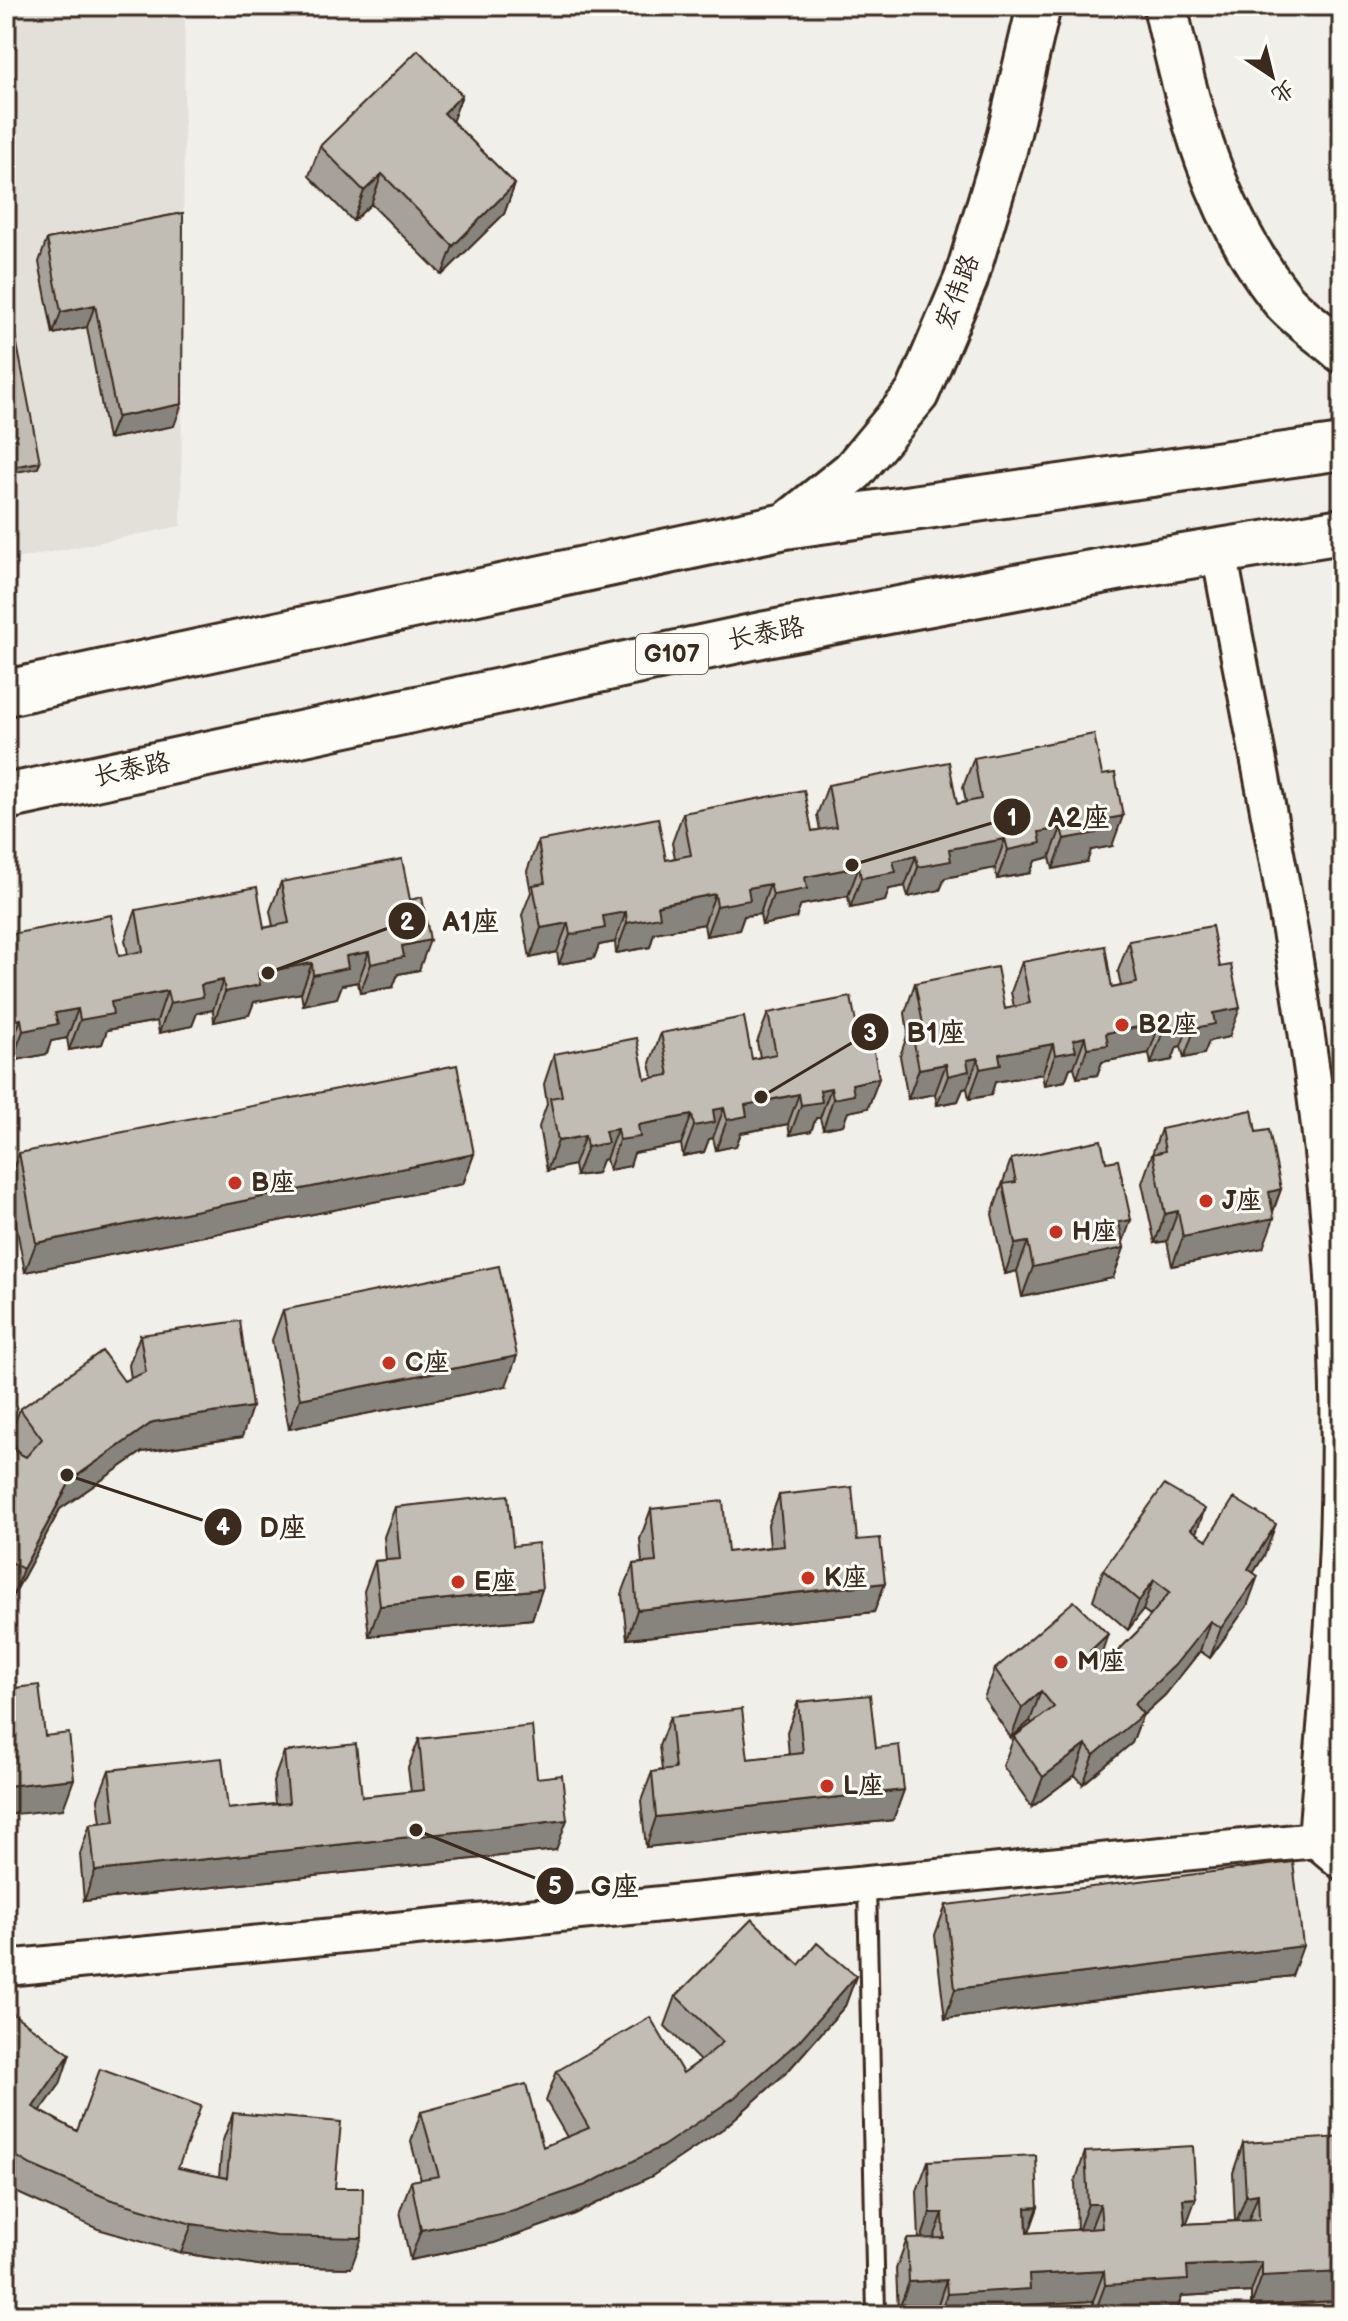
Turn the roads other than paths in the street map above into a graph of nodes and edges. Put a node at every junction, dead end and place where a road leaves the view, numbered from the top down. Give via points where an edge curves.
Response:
1 (1039, 6) edge
2 (1165, 6) edge
3 (1342, 351) edge
4 (1342, 447) edge
5 (785, 526) junction
6 (1342, 531) edge
7 (1219, 551) junction
8 (6, 693) edge
9 (6, 797) edge
10 (1335, 1201) edge
11 (1316, 1840) junction
12 (1342, 1862) edge
13 (867, 1884) junction
14 (6, 1968) edge
15 (876, 2315) edge

1 - 5 street, 宏伟路 via 1005,150 966,279 917,394 853,471
2 - 3 street via 1196,134 1236,231 1284,301
4 - 5 highway
5 - 8 highway
6 - 7 highway, 长泰路 / G107
7 - 9 highway, 长泰路 / G107 via 766,634
7 - 10 street
10 - 11 street via 1335,1586
11 - 12 street
11 - 13 street
13 - 14 street
13 - 15 lane

